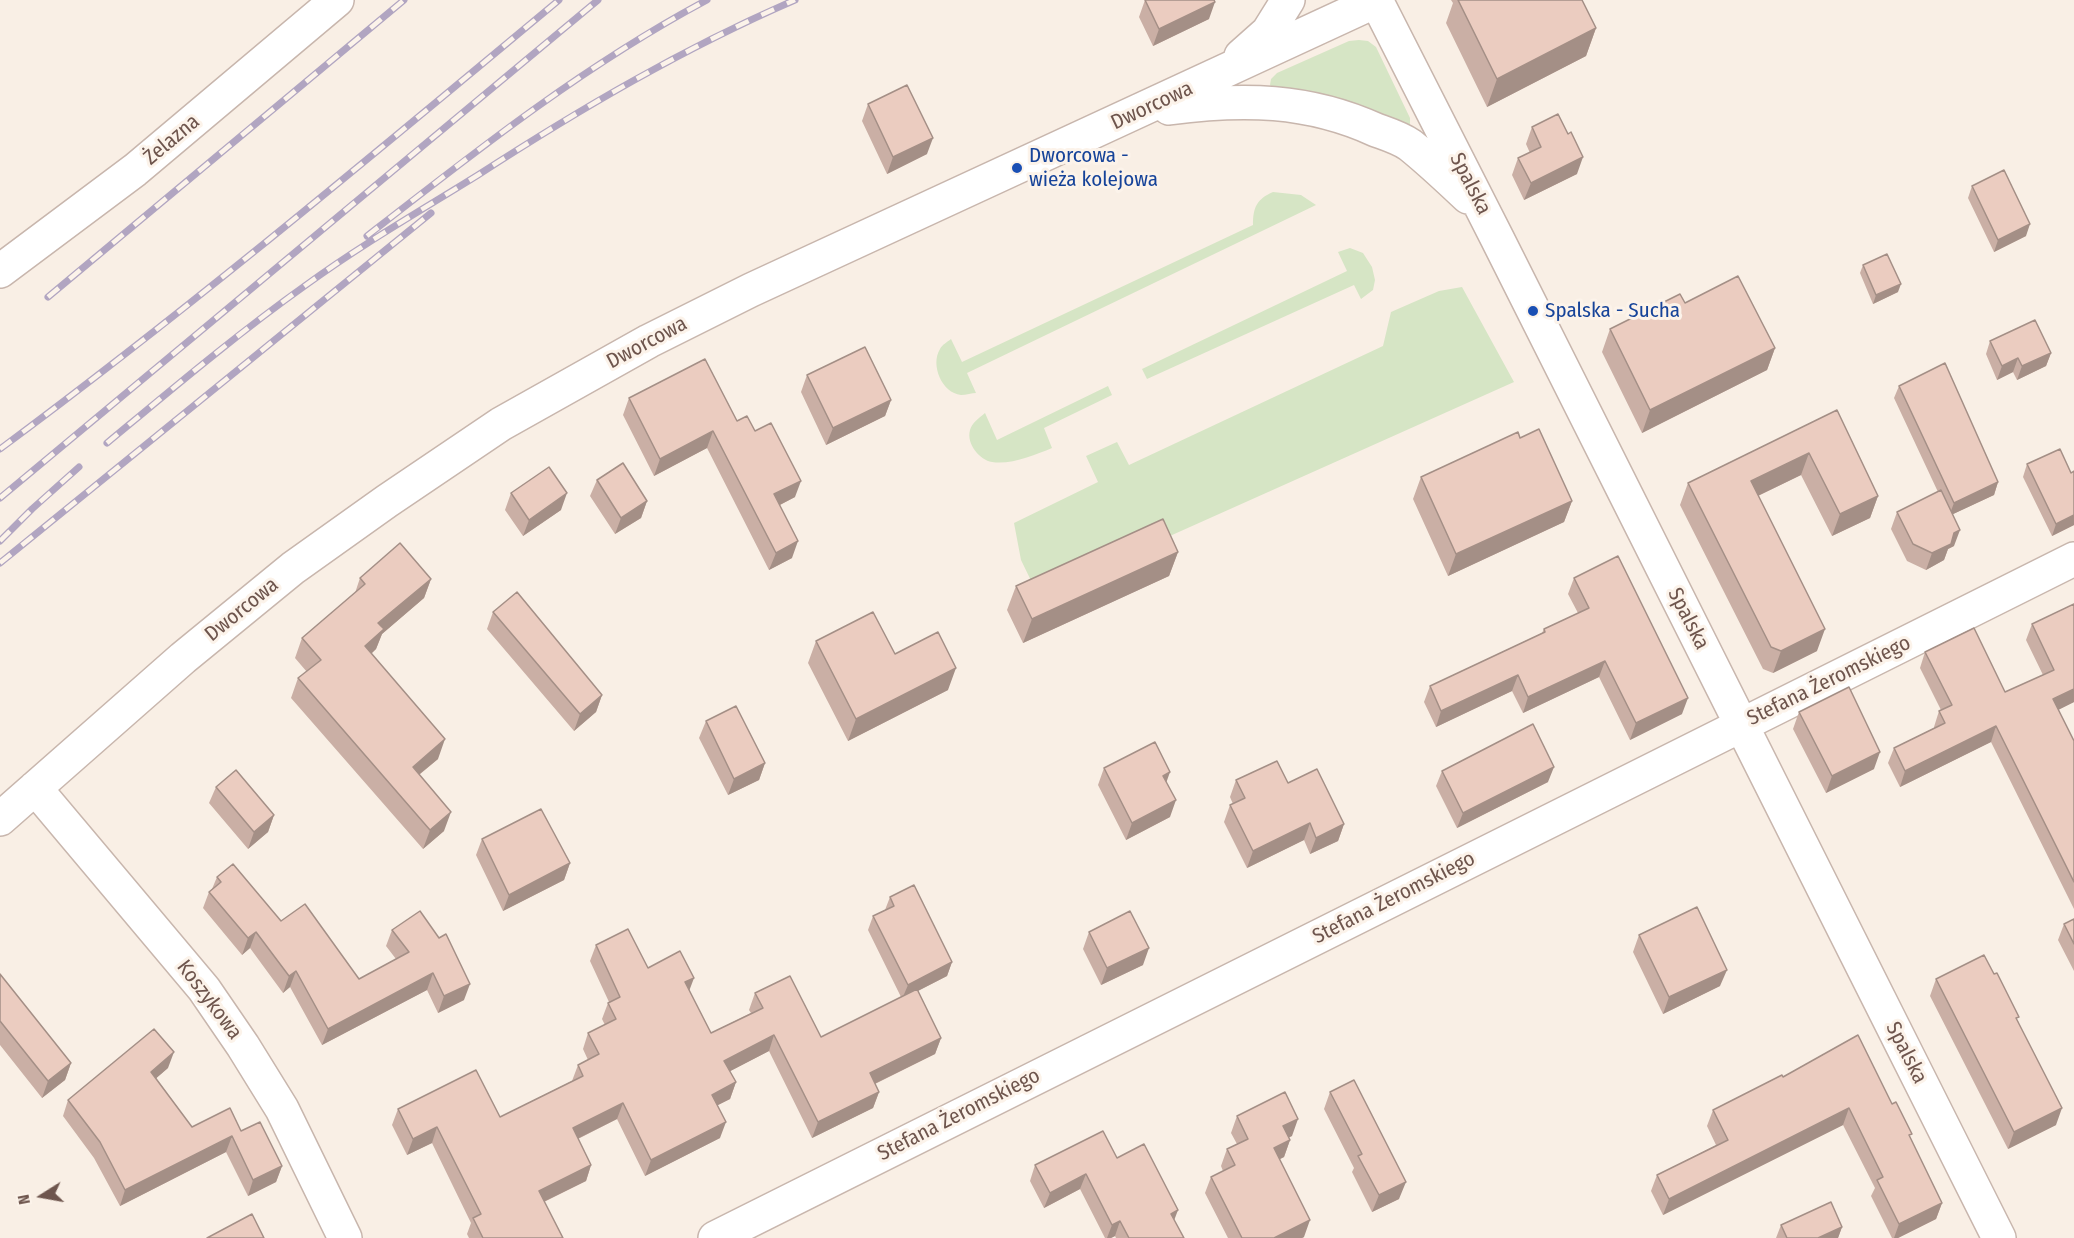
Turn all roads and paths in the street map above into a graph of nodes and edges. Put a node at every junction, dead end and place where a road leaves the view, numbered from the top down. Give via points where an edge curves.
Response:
1 (338, 0) edge
2 (1288, 0) edge
3 (1376, 1) edge
4 (1221, 74) junction
5 (1135, 112) junction
6 (1484, 212) junction
7 (0, 272) edge
8 (2074, 559) edge
9 (1741, 725) junction
10 (35, 788) junction
11 (0, 819) edge
12 (345, 1238) edge
13 (715, 1238) edge
14 (1999, 1238) edge

1 - 7 street, Żelazna via 135,171
2 - 4 street via 1268,32
3 - 4 street, Dworcowa
3 - 6 street, Spalska
4 - 5 street, Dworcowa
5 - 6 street via 1252,101 1318,110 1408,144
5 - 10 street, Dworcowa via 751,290 649,341 501,424 293,568
6 - 9 street, Spalska
8 - 9 street, Stefana Żeromskiego
9 - 13 street, Stefana Żeromskiego
9 - 14 street, Spalska
10 - 11 street, Dworcowa
10 - 12 street, Koszykowa via 204,989 282,1109

